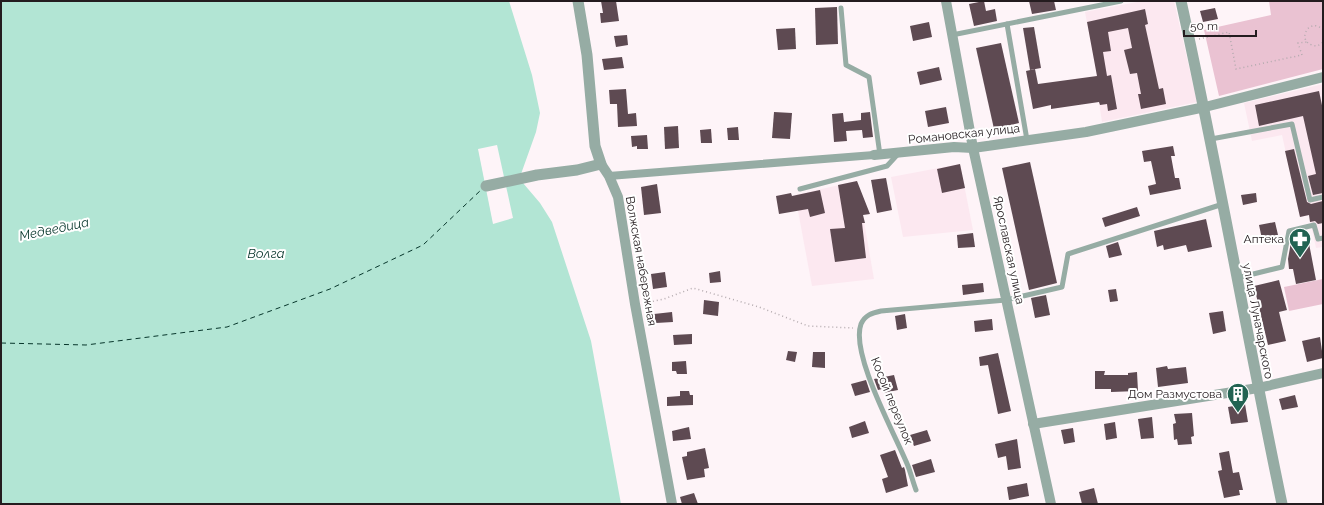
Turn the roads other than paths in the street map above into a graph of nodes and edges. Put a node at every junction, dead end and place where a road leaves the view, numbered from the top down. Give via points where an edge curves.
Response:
1 (578, 1) edge
2 (946, 1) edge
3 (1121, 1) edge
4 (1181, 1) edge
5 (841, 8) dead end
6 (1007, 24) junction
7 (952, 35) junction
8 (1323, 77) edge
9 (1204, 107) junction
10 (1211, 139) junction
11 (1027, 140) junction
12 (973, 148) junction
13 (899, 153) junction
14 (877, 155) junction
15 (601, 164) junction
16 (609, 176) junction
17 (486, 186) dead end
18 (800, 189) dead end
19 (1323, 197) edge
20 (1223, 204) junction
21 (1323, 238) edge
22 (1237, 278) junction
23 (1006, 300) junction
24 (1323, 373) edge
25 (1258, 388) junction
26 (1034, 424) junction
27 (916, 490) dead end
28 (672, 504) edge
29 (1051, 504) edge
30 (1282, 504) edge

1 - 15 street, Волжская набережная via 587,55 595,146
2 - 7 street, Ярославская улица
3 - 6 lane
4 - 9 street, улица Луначарского
5 - 14 lane via 846,65 869,77
6 - 7 lane
6 - 11 lane
7 - 12 street, Ярославская улица
8 - 9 street, Романовская улица
9 - 10 street, улица Луначарского
9 - 11 street, Романовская улица via 1086,132
10 - 19 lane via 1292,124 1310,200
10 - 20 street, улица Луначарского
11 - 12 street, Романовская улица
12 - 13 street, Романовская улица via 954,147
12 - 23 street, Ярославская улица
13 - 14 street, Романовская улица
13 - 18 lane via 887,166
14 - 16 street, Романовская улица
15 - 16 street, Волжская набережная
15 - 17 street
16 - 28 street, Волжская набережная via 618,197
20 - 22 street, улица Луначарского
20 - 23 lane via 1068,254 1062,286
21 - 22 lane via 1318,239 1314,225 1289,231 1282,267
22 - 25 street, улица Луначарского
23 - 26 street, Ярославская улица
23 - 27 lane, Косой переулок via 880,311 869,314 864,319 860,328 861,347 870,379
24 - 25 street
25 - 26 street
25 - 30 street, улица Луначарского
26 - 29 street, Ярославская улица

